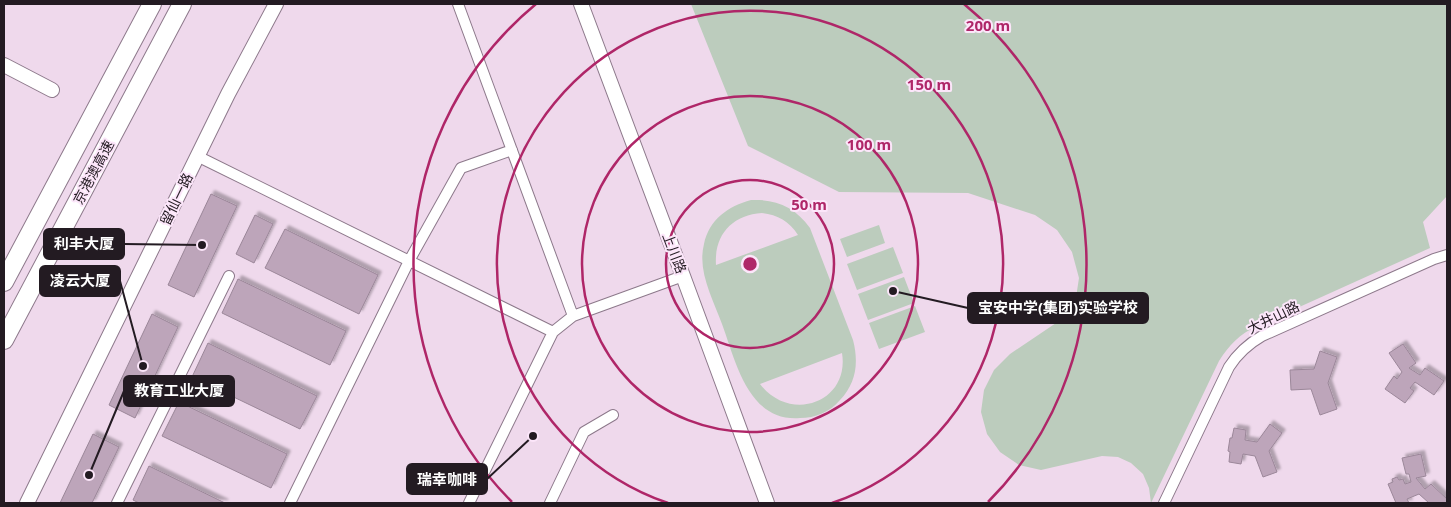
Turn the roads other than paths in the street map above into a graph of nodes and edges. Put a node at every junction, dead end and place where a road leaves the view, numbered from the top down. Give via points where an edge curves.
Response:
1 (152, 4) edge
2 (182, 4) edge
3 (276, 4) edge
4 (458, 4) edge
5 (581, 4) edge
6 (4, 65) edge
7 (52, 90) dead end
8 (512, 150) junction
9 (198, 156) junction
10 (1447, 255) edge
11 (409, 262) junction
12 (229, 276) dead end
13 (683, 276) junction
14 (4, 282) edge
15 (573, 316) junction
16 (553, 332) junction
17 (4, 340) edge
18 (613, 415) dead end
19 (27, 503) edge
20 (117, 503) edge
21 (290, 503) edge
22 (469, 503) edge
23 (550, 503) edge
24 (767, 503) edge
25 (1164, 503) edge

1 - 14 highway, 京港澳高速
2 - 17 highway, 京港澳高速
3 - 9 main road, 留仙一路
4 - 8 street
5 - 13 main road, 上川路
6 - 7 main road
8 - 11 street via 461,168
8 - 15 street
9 - 11 street
9 - 19 main road, 留仙一路
10 - 25 street, 大井山路 via 1262,336 1246,346 1229,367
11 - 16 street
11 - 21 street
12 - 20 street
13 - 15 street
13 - 24 main road, 上川路
15 - 16 street
16 - 22 street
18 - 23 street via 584,432

